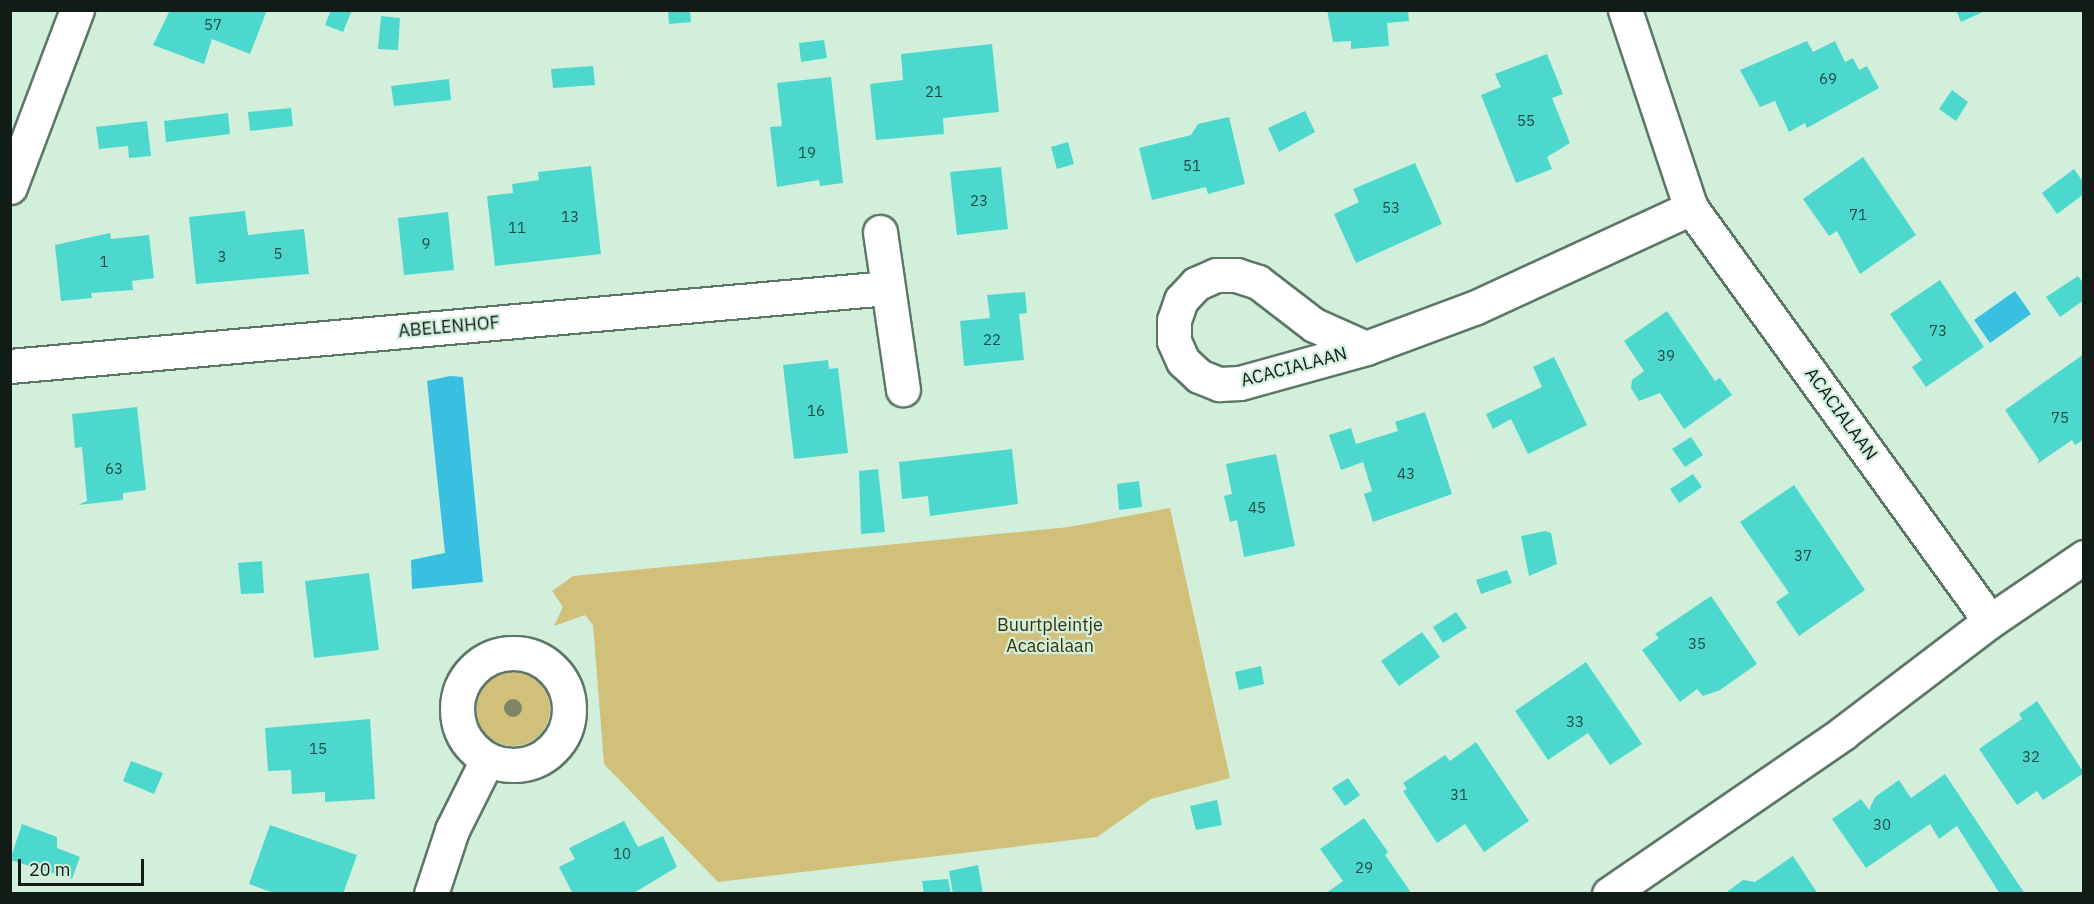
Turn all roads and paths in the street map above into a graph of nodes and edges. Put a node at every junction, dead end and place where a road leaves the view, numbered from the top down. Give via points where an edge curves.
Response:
1 (77, 10) edge
2 (1624, 10) edge
3 (10, 187) edge
4 (1691, 208) junction
5 (880, 232) dead end
6 (888, 288) junction
7 (1366, 348) junction
8 (10, 366) edge
9 (903, 389) dead end
10 (2084, 557) edge
11 (1990, 621) junction
12 (487, 760) dead end
13 (431, 894) edge
14 (1609, 894) edge

1 - 3 street
2 - 4 street, ACACIALAAN
4 - 7 street, ACACIALAAN via 1476,307
4 - 11 street, ACACIALAAN
5 - 6 street
6 - 8 street, ABELENHOF
6 - 9 street
7 - 7 street, ACACIALAAN via 1314,325 1257,282 1237,275 1216,275 1196,284 1181,300 1174,320 1174,341 1183,361 1199,376 1219,384 1240,383
10 - 11 street
11 - 14 street via 1843,732
12 - 13 street via 452,830

